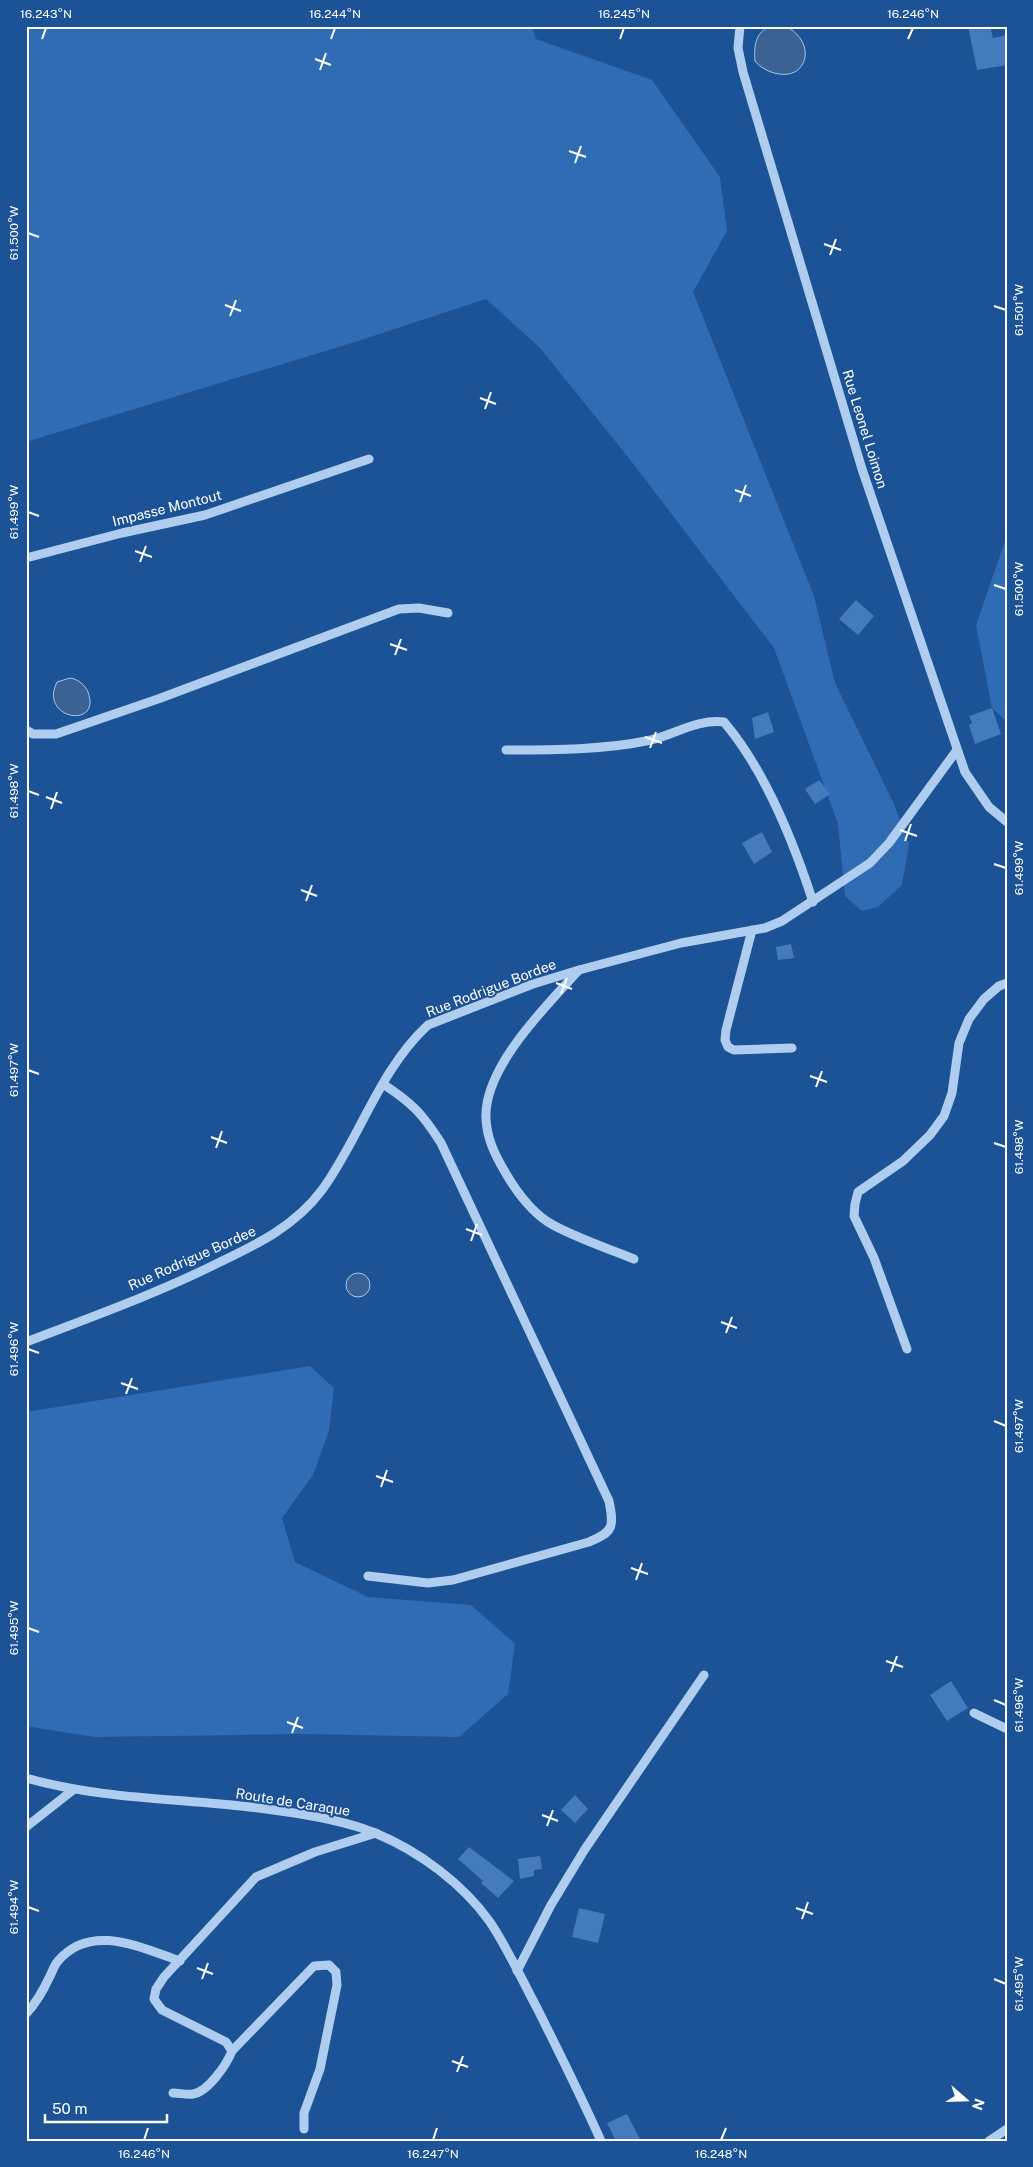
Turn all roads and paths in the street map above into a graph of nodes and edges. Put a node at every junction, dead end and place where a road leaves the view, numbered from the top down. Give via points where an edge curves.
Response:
1 (740, 26) edge
2 (369, 459) dead end
3 (26, 558) edge
4 (448, 613) dead end
5 (26, 730) edge
6 (506, 750) dead end
7 (957, 750) junction
8 (1007, 822) edge
9 (813, 902) junction
10 (752, 930) junction
11 (579, 970) junction
12 (1007, 982) edge
13 (792, 1048) dead end
14 (383, 1084) junction
15 (634, 1259) dead end
16 (26, 1342) edge
17 (907, 1349) dead end
18 (368, 1576) dead end
19 (704, 1675) dead end
20 (974, 1713) dead end
21 (1007, 1729) edge
22 (26, 1778) edge
23 (73, 1790) junction
24 (26, 1827) edge
25 (376, 1833) junction
26 (180, 1961) junction
27 (517, 1971) junction
28 (26, 2014) edge
29 (232, 2052) junction
30 (173, 2093) dead end
31 (304, 2129) dead end
32 (1007, 2129) edge
33 (601, 2141) edge
34 (989, 2141) edge

1 - 7 street, Rue Leonel Loimon via 738,48 743,72 862,469
2 - 3 street, Impasse Montout via 205,515
4 - 5 street via 419,608 399,609 56,734 33,734
6 - 9 street via 557,750 652,740 699,723 724,722 750,755 801,864
7 - 8 street, Rue Leonel Loimon via 965,772 984,800
7 - 9 street, Rue Rodrigue Bordee via 881,852
9 - 10 street, Rue Rodrigue Bordee via 782,921
10 - 11 street, Rue Rodrigue Bordee via 681,943
10 - 13 street via 725,1040 734,1050
11 - 14 street, Rue Rodrigue Bordee via 533,984 428,1026 415,1037
11 - 15 street via 530,1024 493,1083 486,1118 490,1143 512,1184 539,1214 552,1224
12 - 17 street via 984,999 969,1019 959,1043 952,1093 944,1116 930,1135 902,1161 858,1192 854,1216 874,1258
14 - 16 street, Rue Rodrigue Bordee via 335,1170 290,1224 268,1239 180,1282
14 - 18 street via 423,1115 441,1143 609,1501 613,1521 610,1529 589,1542 453,1580 428,1583
19 - 27 street via 585,1849
20 - 21 street
22 - 23 street, Route de Caraque
23 - 24 street
23 - 25 street, Route de Caraque via 273,1810 349,1824
25 - 26 street via 316,1852 256,1877
25 - 27 street, Route de Caraque via 443,1872 490,1922
26 - 28 street via 122,1941 81,1943 57,1962 38,1999
26 - 29 street via 156,1989 154,1999 162,2010 226,2042
27 - 33 street, Route de Caraque
29 - 30 street via 226,2065 201,2091
29 - 31 street via 314,1966 329,1966 336,1972 338,1984 320,2069 304,2113
32 - 34 street

